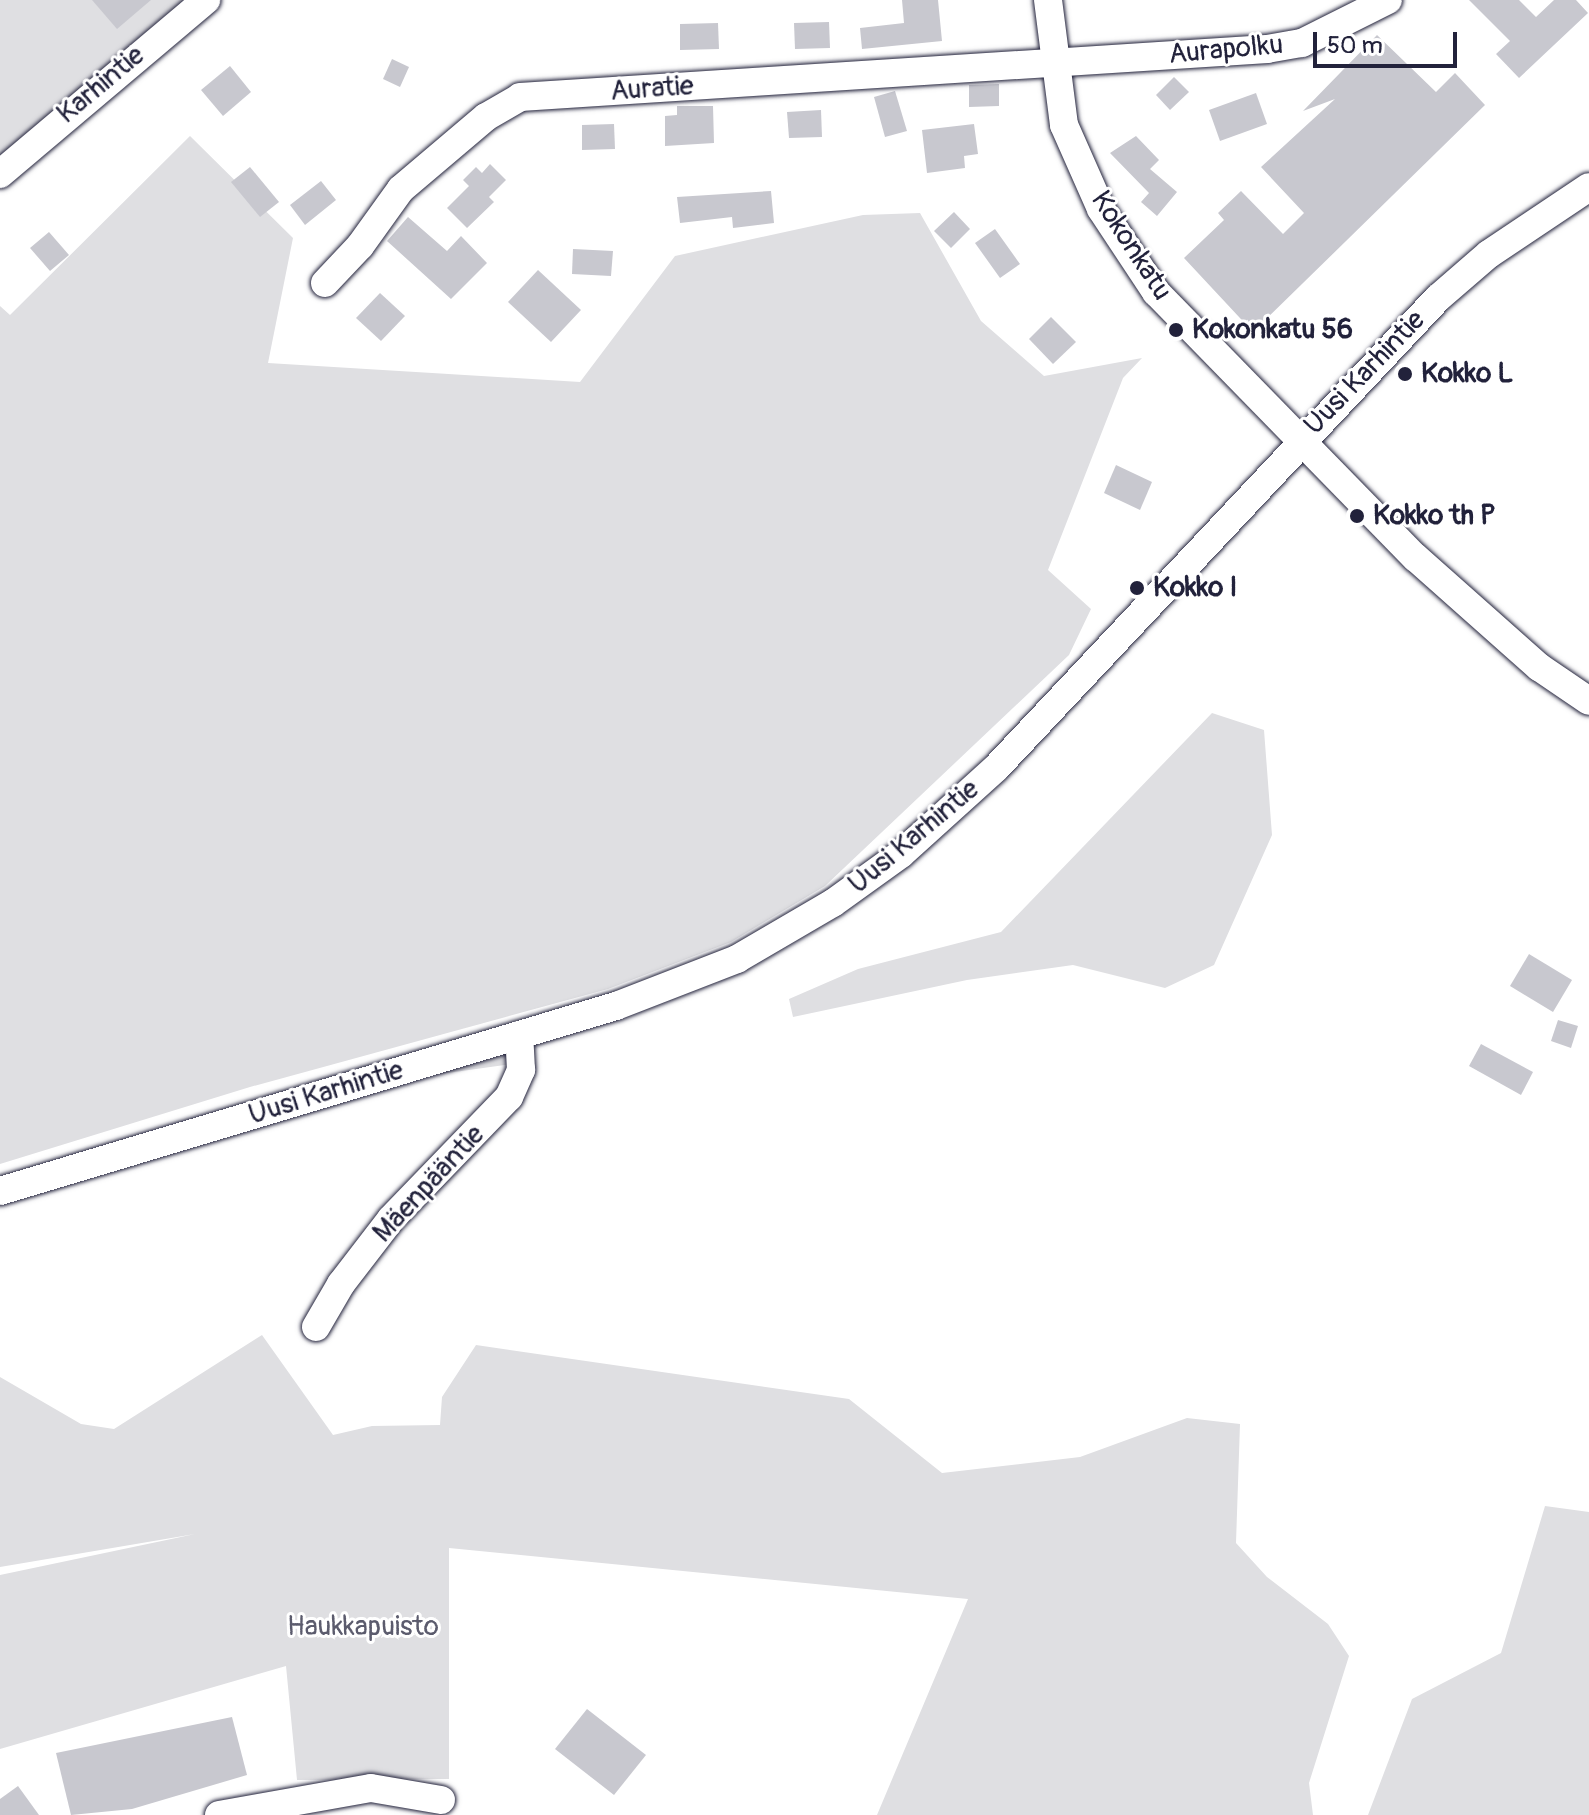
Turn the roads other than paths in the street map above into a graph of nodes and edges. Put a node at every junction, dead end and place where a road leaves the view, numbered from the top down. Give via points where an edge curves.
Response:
1 (206, 0) edge
2 (1048, 0) edge
3 (1388, 0) edge
4 (1055, 63) junction
5 (0, 174) edge
6 (1589, 187) edge
7 (325, 283) dead end
8 (1300, 440) junction
9 (1589, 701) edge
10 (519, 1035) junction
11 (0, 1191) edge
12 (316, 1327) dead end
13 (441, 1800) dead end
14 (219, 1815) edge

1 - 5 street, Karhintie via 68,111
2 - 4 street, Kokonkatu
3 - 4 street, Aurapolku via 1361,17 1290,45
4 - 7 street, Auratie via 520,97 486,117 401,189
4 - 8 street, Kokonkatu via 1064,125 1101,209 1156,292
6 - 8 street, Uusi Karhintie via 1478,263
8 - 9 street, Kokonkatu via 1322,456 1415,557 1539,667
8 - 10 street, Uusi Karhintie via 996,768 901,854 737,959 616,1006
10 - 11 street, Uusi Karhintie
10 - 12 street, Mäenpääntie via 521,1070 509,1097 391,1219
13 - 14 street via 371,1788

